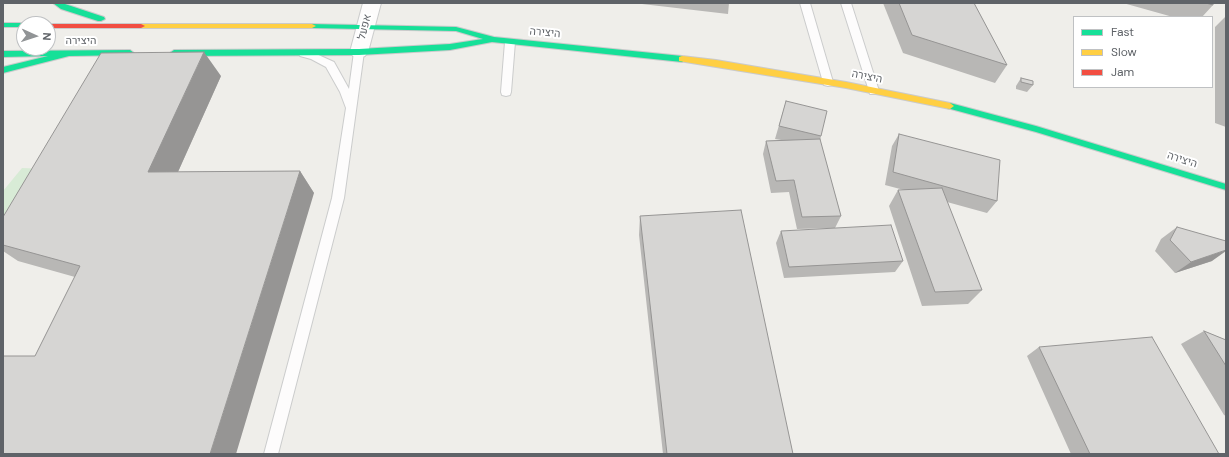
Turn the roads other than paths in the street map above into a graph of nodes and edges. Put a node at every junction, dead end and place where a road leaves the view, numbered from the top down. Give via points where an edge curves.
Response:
1 (57, 3) edge
2 (372, 3) edge
3 (805, 3) edge
4 (846, 3) edge
5 (3, 25) edge
6 (16, 25) edge
7 (56, 26) edge
8 (126, 26) junction
9 (366, 26) junction
10 (494, 40) junction
11 (510, 42) junction
12 (359, 52) junction
13 (71, 53) junction
14 (143, 53) edge
15 (167, 53) edge
16 (295, 53) junction
17 (3, 54) edge
18 (3, 70) edge
19 (828, 82) junction
20 (874, 91) junction
21 (506, 92) dead end
22 (350, 108) junction
23 (1226, 187) edge
24 (271, 454) edge

1 - 8 street via 86,15
2 - 9 street, אפעל
3 - 19 lane
4 - 20 lane
5 - 6 street
7 - 8 street, היצירה
8 - 9 street, היצירה
9 - 10 street, היצירה via 456,29
9 - 12 street, אפעל
10 - 11 street, היצירה
10 - 12 street, היצירה via 450,47
11 - 19 street, היצירה via 716,63
11 - 21 lane
12 - 16 street, היצירה
12 - 22 lane
13 - 14 street, היצירה
13 - 17 street, היצירה
13 - 18 street
15 - 16 street, היצירה
16 - 22 lane via 314,56 330,65 345,92
19 - 20 street, היצירה
20 - 23 street, היצירה via 947,105 1036,128
22 - 24 lane via 338,198

